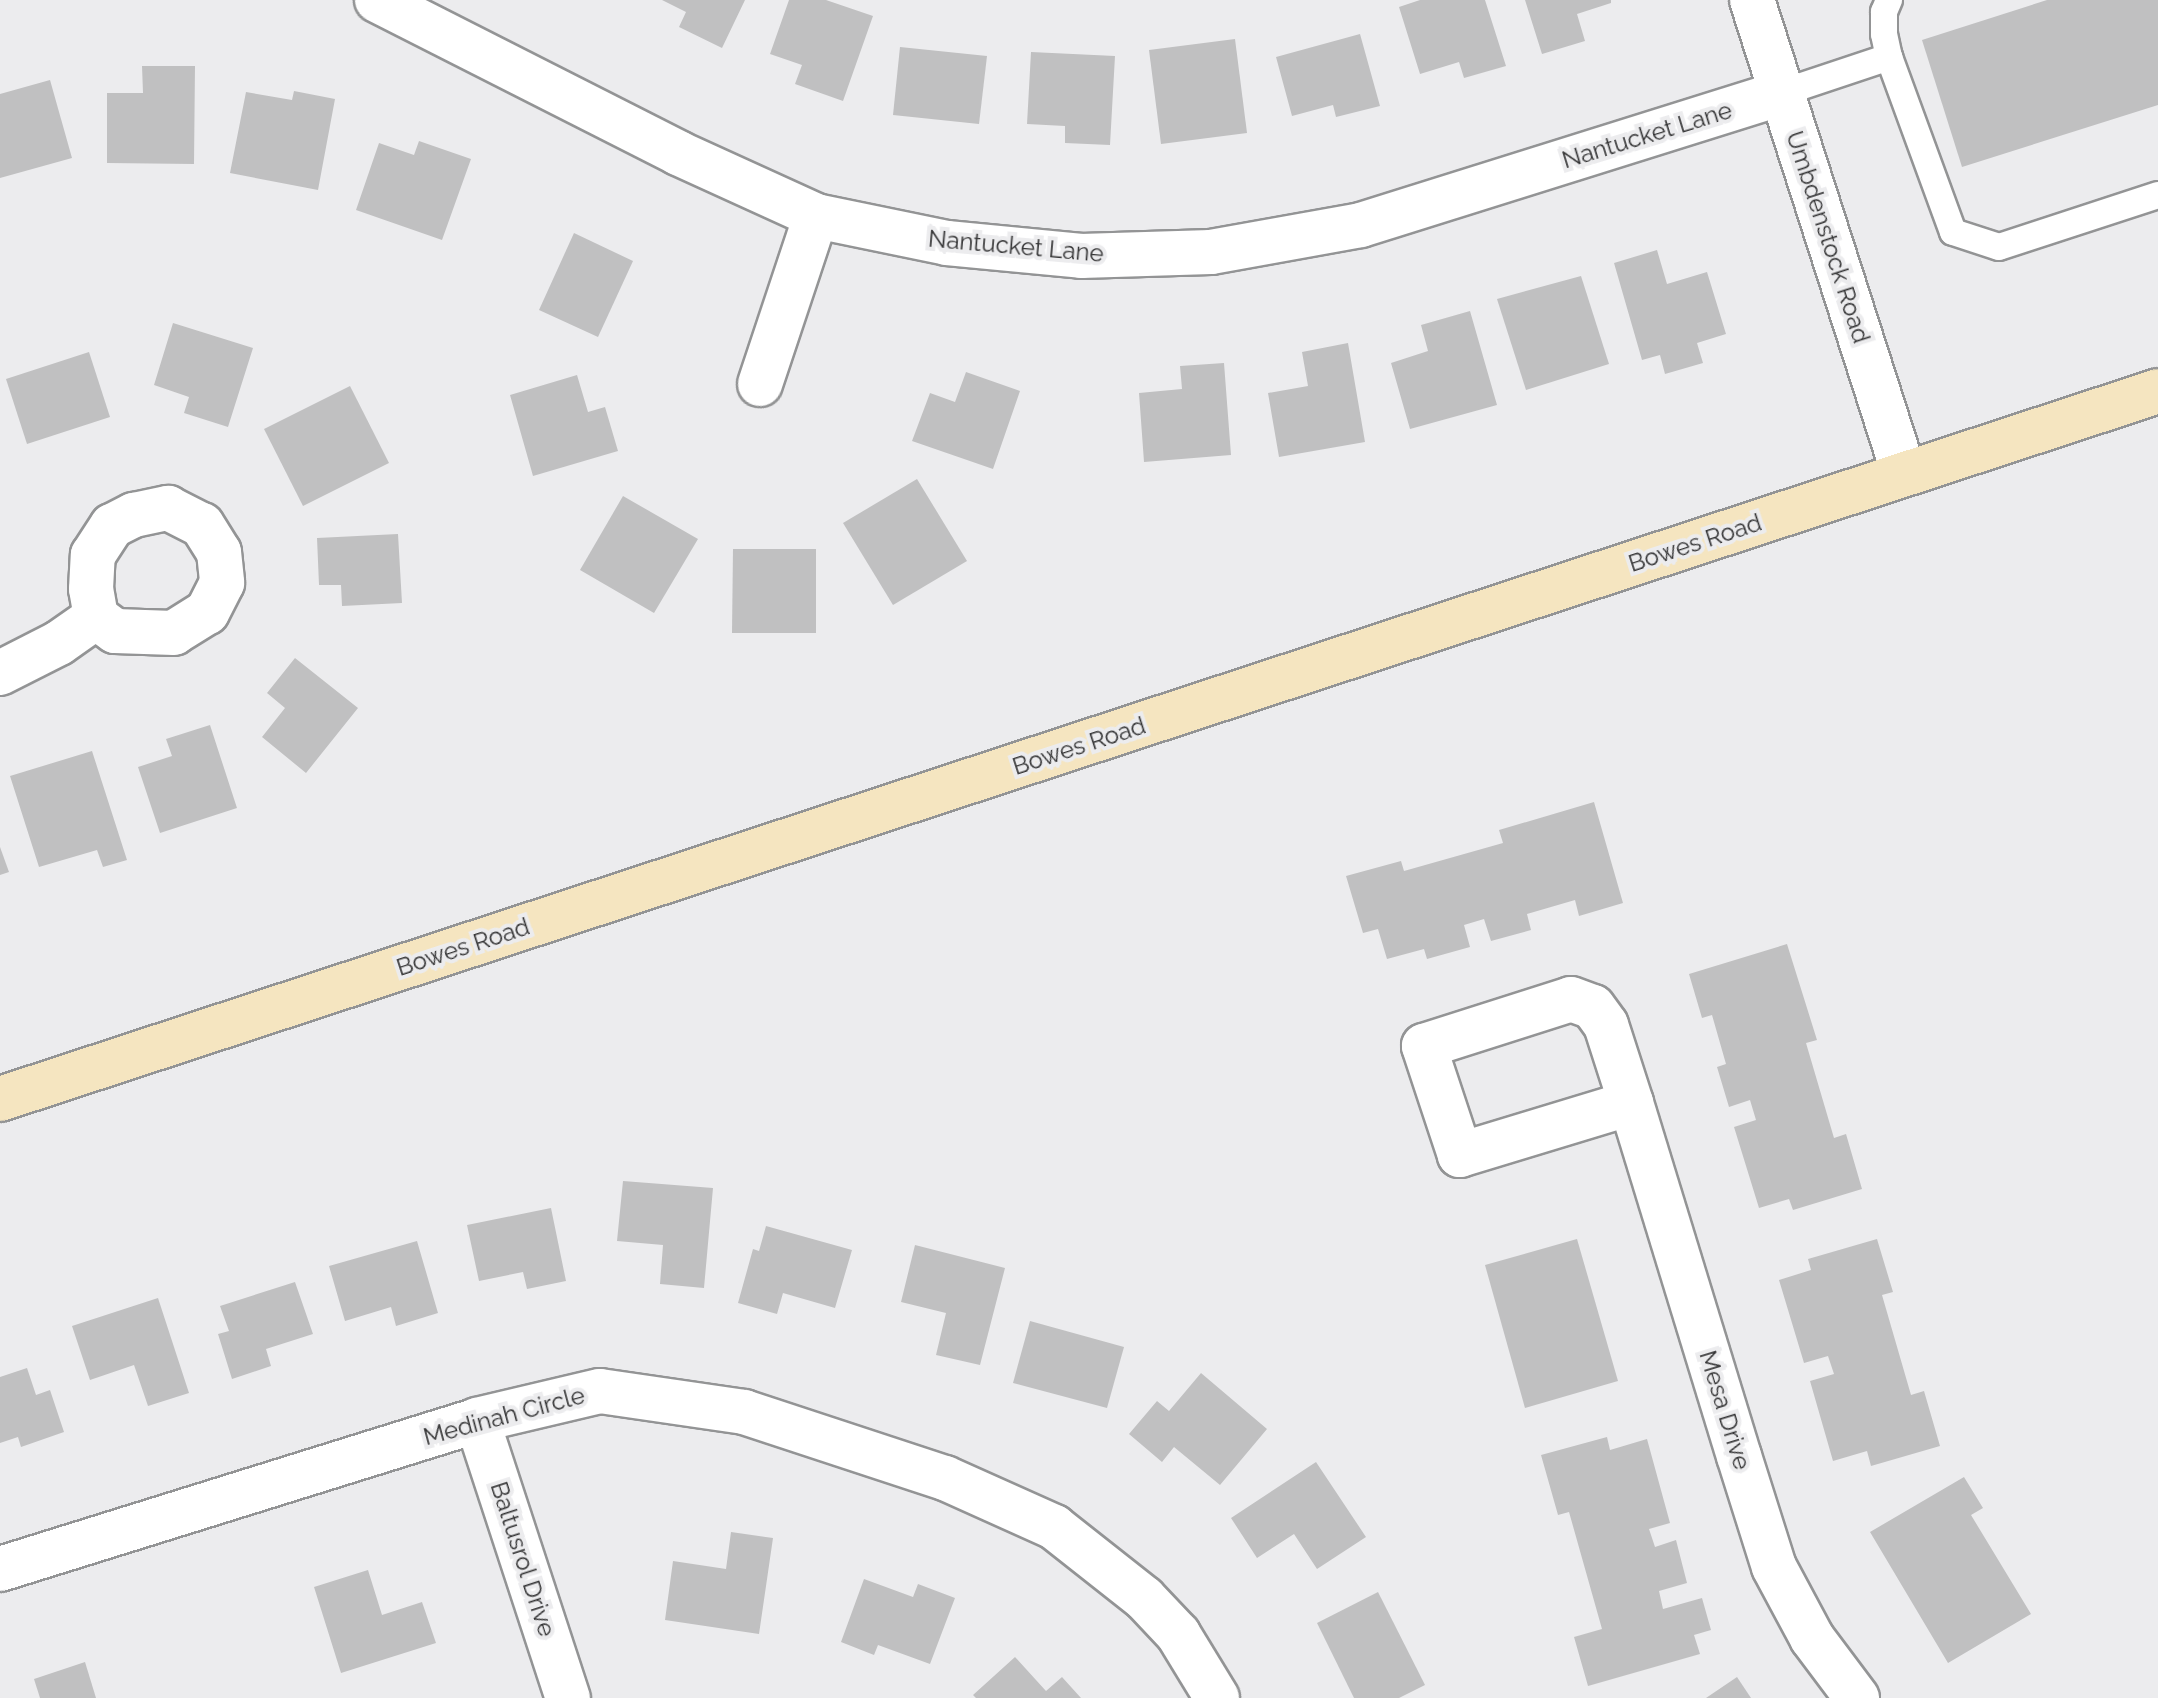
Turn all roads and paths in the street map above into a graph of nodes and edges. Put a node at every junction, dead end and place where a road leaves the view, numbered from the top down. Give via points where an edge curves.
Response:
1 (377, 0) edge
2 (1752, 0) edge
3 (1889, 0) edge
4 (1889, 57) junction
5 (1781, 93) junction
6 (2158, 195) edge
7 (816, 216) junction
8 (760, 384) dead end
9 (2158, 391) edge
10 (1904, 474) junction
11 (96, 617) dead end
12 (0, 673) edge
13 (0, 1099) edge
14 (1631, 1103) junction
15 (477, 1420) junction
16 (0, 1569) edge
17 (568, 1698) edge
18 (1217, 1698) edge
19 (1857, 1698) edge

1 - 7 street, Nantucket Lane via 678,153
2 - 5 street, Umbdenstock Road
3 - 4 lane via 1884,12
4 - 5 lane
4 - 6 lane via 1953,232 1999,247
5 - 7 street, Nantucket Lane via 1361,225 1211,252 1081,256 947,243
5 - 10 street, Umbdenstock Road
7 - 8 street
9 - 10 main road, Bowes Road
10 - 13 main road, Bowes Road
11 - 12 street
14 - 14 street, Mesa Drive via 1606,1025 1593,1007 1571,999 1424,1046 1460,1155
14 - 19 street, Mesa Drive via 1774,1567 1812,1638
15 - 16 street, Medinah Circle
15 - 17 street, Baltusrol Drive
15 - 18 street, Medinah Circle via 600,1391 744,1412 945,1478 1054,1527 1144,1598 1178,1634

